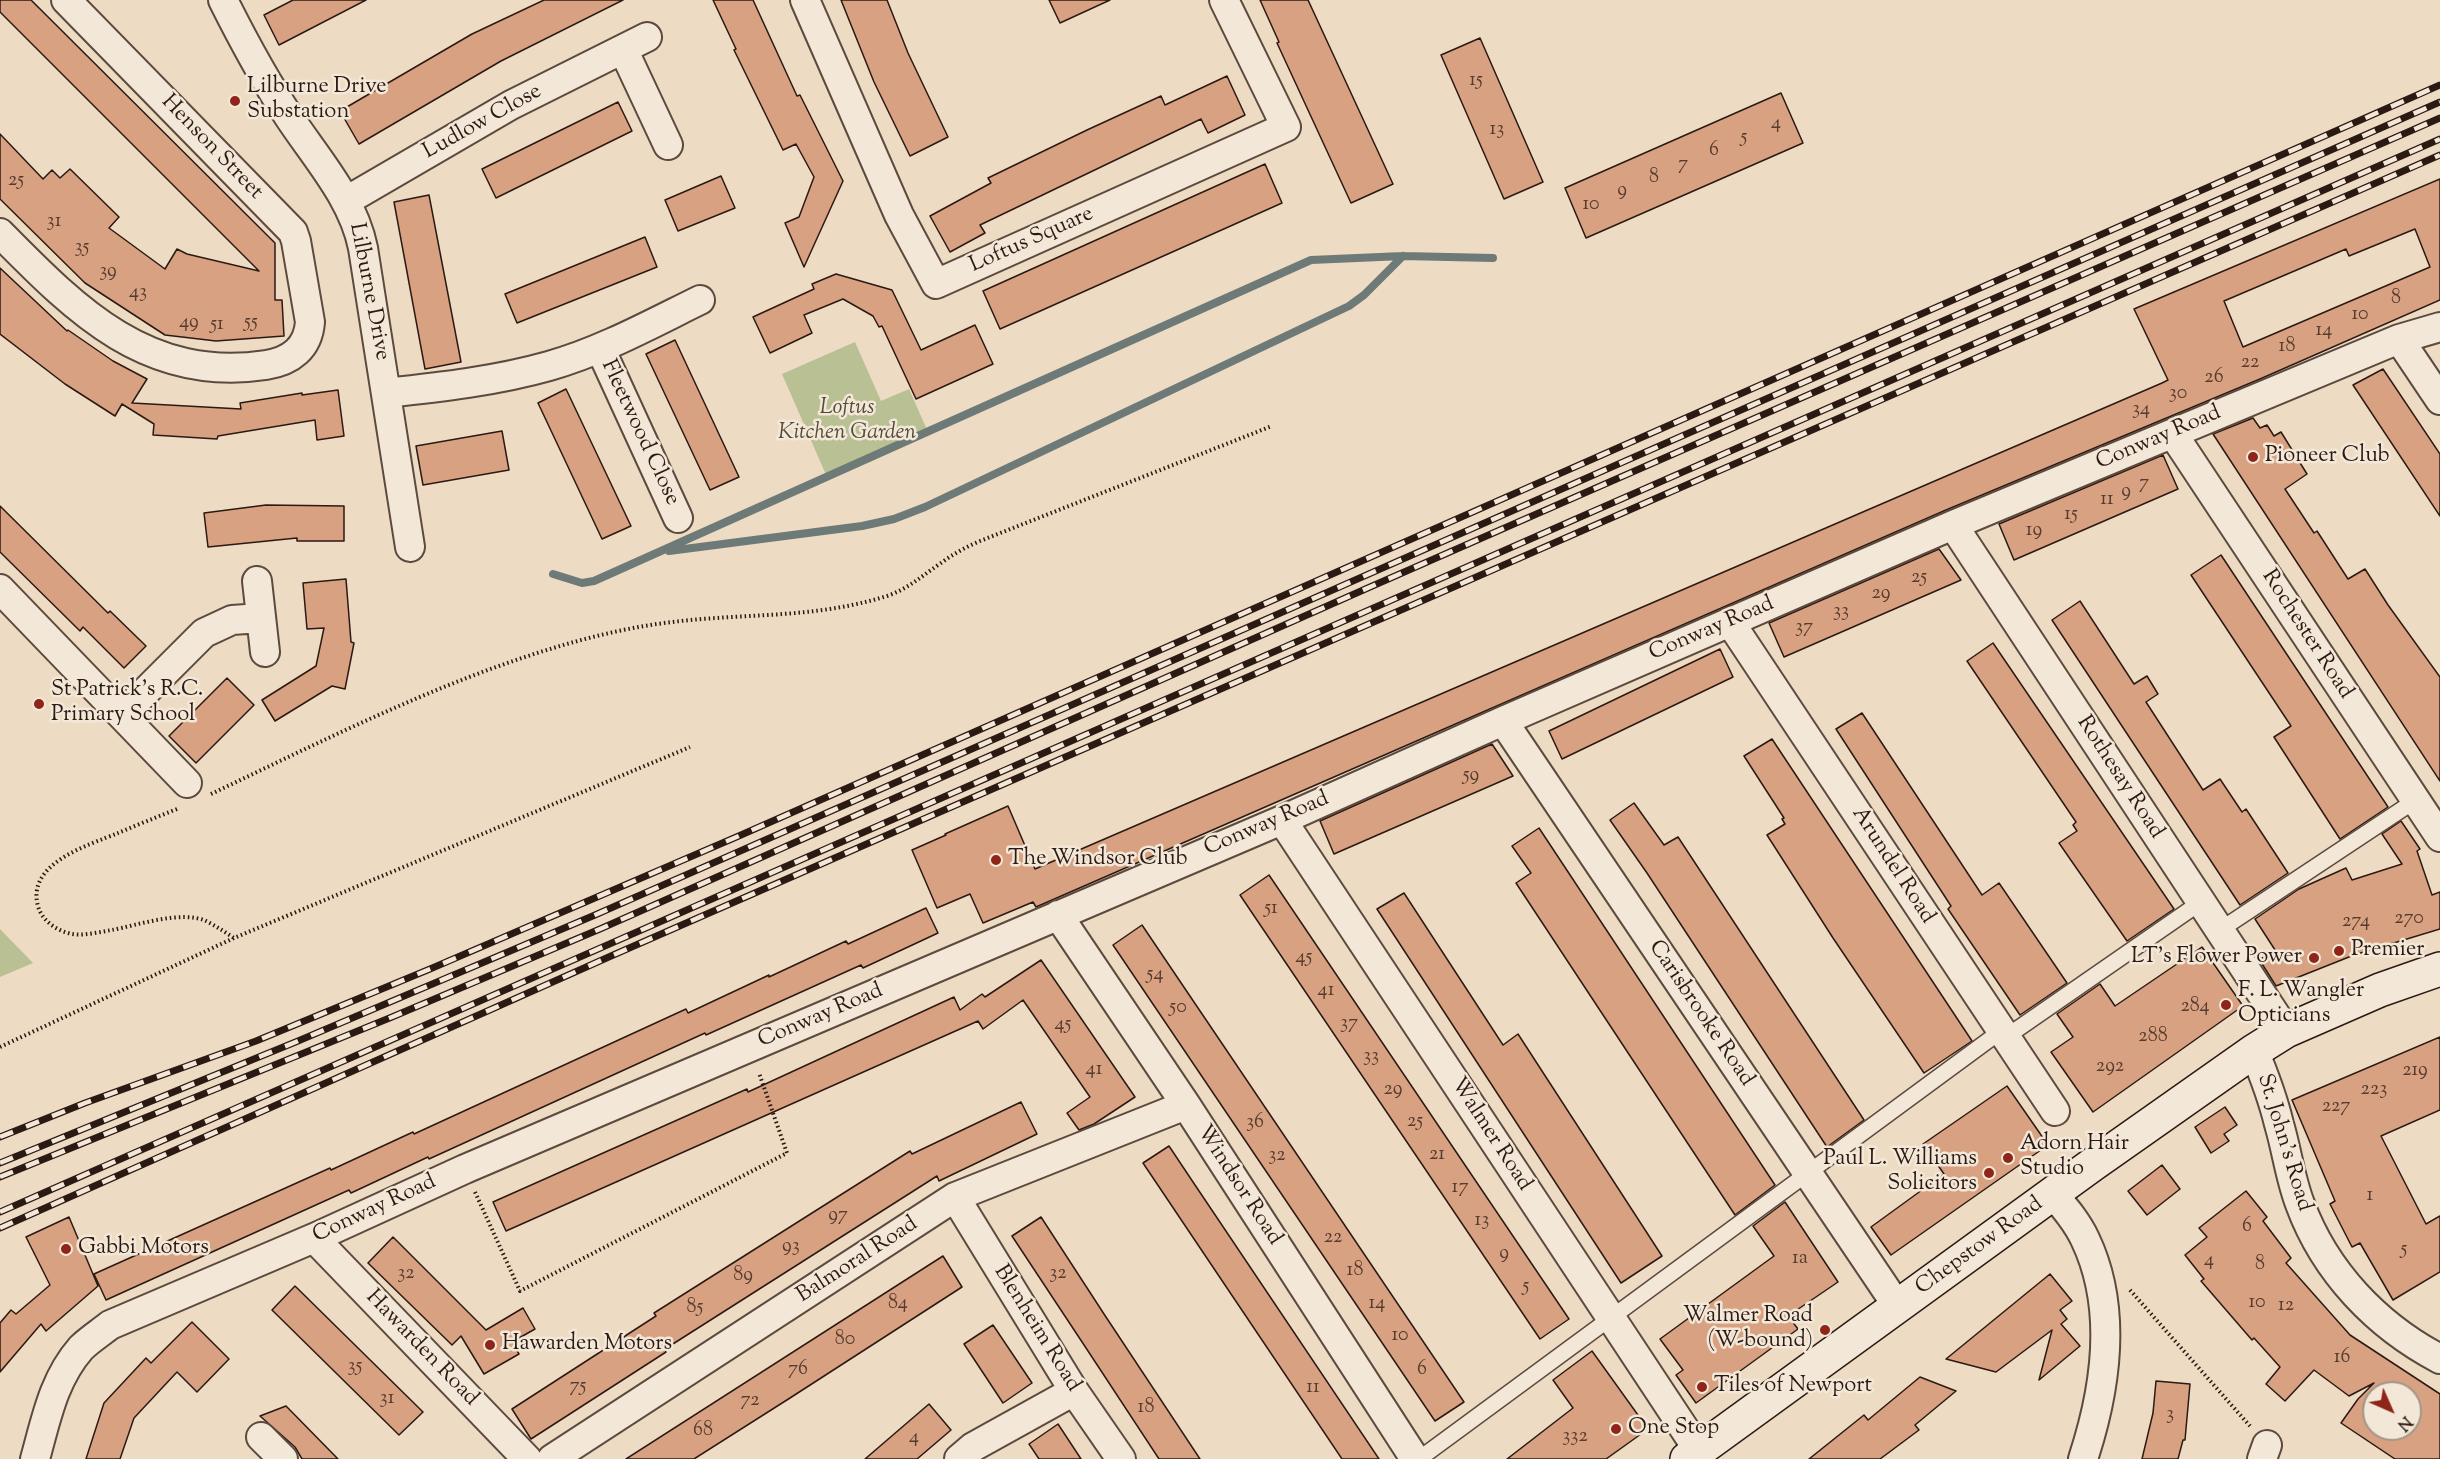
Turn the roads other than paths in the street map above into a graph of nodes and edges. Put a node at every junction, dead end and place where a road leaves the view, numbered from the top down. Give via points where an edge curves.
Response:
1 (66, 0) edge
2 (223, 0) edge
3 (805, 0) edge
4 (1224, 0) edge
5 (668, 146) dead end
6 (346, 201) junction
7 (0, 234) edge
8 (700, 300) dead end
9 (2440, 327) edge
10 (2399, 339) junction
11 (600, 348) junction
12 (386, 393) junction
13 (2440, 400) edge
14 (2173, 434) junction
15 (678, 518) dead end
16 (1953, 525) junction
17 (410, 547) dead end
18 (257, 581) dead end
19 (0, 589) edge
20 (261, 618) junction
21 (1730, 621) junction
22 (265, 652) dead end
23 (122, 715) junction
24 (1503, 721) junction
25 (191, 796) road end
26 (2416, 800) junction
27 (1282, 820) junction
28 (2440, 837) edge
29 (2201, 902) junction
30 (1058, 915) junction
31 (2220, 930) junction
32 (2440, 969) edge
33 (2286, 1031) junction
34 (2003, 1034) junction
35 (2254, 1051) junction
36 (1186, 1105) junction
37 (2055, 1111) dead end
38 (1808, 1174) junction
39 (2053, 1194) junction
40 (955, 1197) junction
41 (314, 1239) junction
42 (1898, 1307) junction
43 (1611, 1319) junction
44 (2440, 1359) edge
45 (1074, 1391) junction
46 (261, 1437) dead end
47 (1693, 1455) edge
48 (35, 1459) edge
49 (283, 1459) edge
50 (527, 1459) edge
51 (552, 1459) edge
52 (959, 1459) edge
53 (1121, 1459) edge
54 (1417, 1459) edge
55 (2084, 1459) edge

1 - 7 street, Henson Street via 293,232 309,335 300,350 272,364 210,366 161,356 93,321
2 - 6 street, Lilburne Drive via 288,115
3 - 4 street, Loftus Square via 899,216 936,284 1286,127
5 - 6 street, Ludlow Close via 635,43 511,105
6 - 12 street, Lilburne Drive via 360,235
8 - 11 street, Fleetwood Close
9 - 10 street, Conway Road
10 - 13 street
10 - 14 street, Conway Road
11 - 12 street, Fleetwood Close via 524,373
11 - 15 street, Fleetwood Close
12 - 17 street, Lilburne Drive
14 - 16 street, Conway Road
14 - 26 street, Rochester Road
16 - 21 street, Conway Road
16 - 29 street, Rothesay Road
18 - 20 street
19 - 23 street
20 - 22 street
20 - 23 street via 232,620 204,633
21 - 24 street, Conway Road
21 - 34 street, Arundel Road
23 - 25 street
24 - 27 street, Conway Road
24 - 38 street, Carisbrooke Road
26 - 28 street, Rochester Road
26 - 31 lane
27 - 30 street, Conway Road
27 - 43 street, Walmer Road
29 - 31 street, Rothesay Road
29 - 34 lane
30 - 36 street, Windsor Road
30 - 41 street, Conway Road via 465,1169
31 - 33 street, Rothesay Road
32 - 33 main road, Chepstow Road
33 - 35 main road, Chepstow Road
34 - 37 street, Arundel Road
34 - 38 lane
35 - 39 main road, Chepstow Road
35 - 44 street, St. John's Road via 2274,1107 2300,1205 2324,1252 2366,1308
36 - 40 street, Balmoral Road
36 - 54 street, Windsor Road
38 - 42 street, Carisbrooke Road
38 - 43 lane
39 - 42 main road, Chepstow Road
39 - 55 street via 2086,1240 2103,1307 2106,1334 2102,1383
40 - 45 street, Blenheim Road
40 - 51 street, Balmoral Road
41 - 48 street, Conway Road via 110,1325 82,1347 53,1395
41 - 50 street, Hawarden Road
42 - 47 main road, Chepstow Road
43 - 47 street, Walmer Road
43 - 54 lane
45 - 52 street via 973,1447
45 - 53 street, Blenheim Road
46 - 49 street

